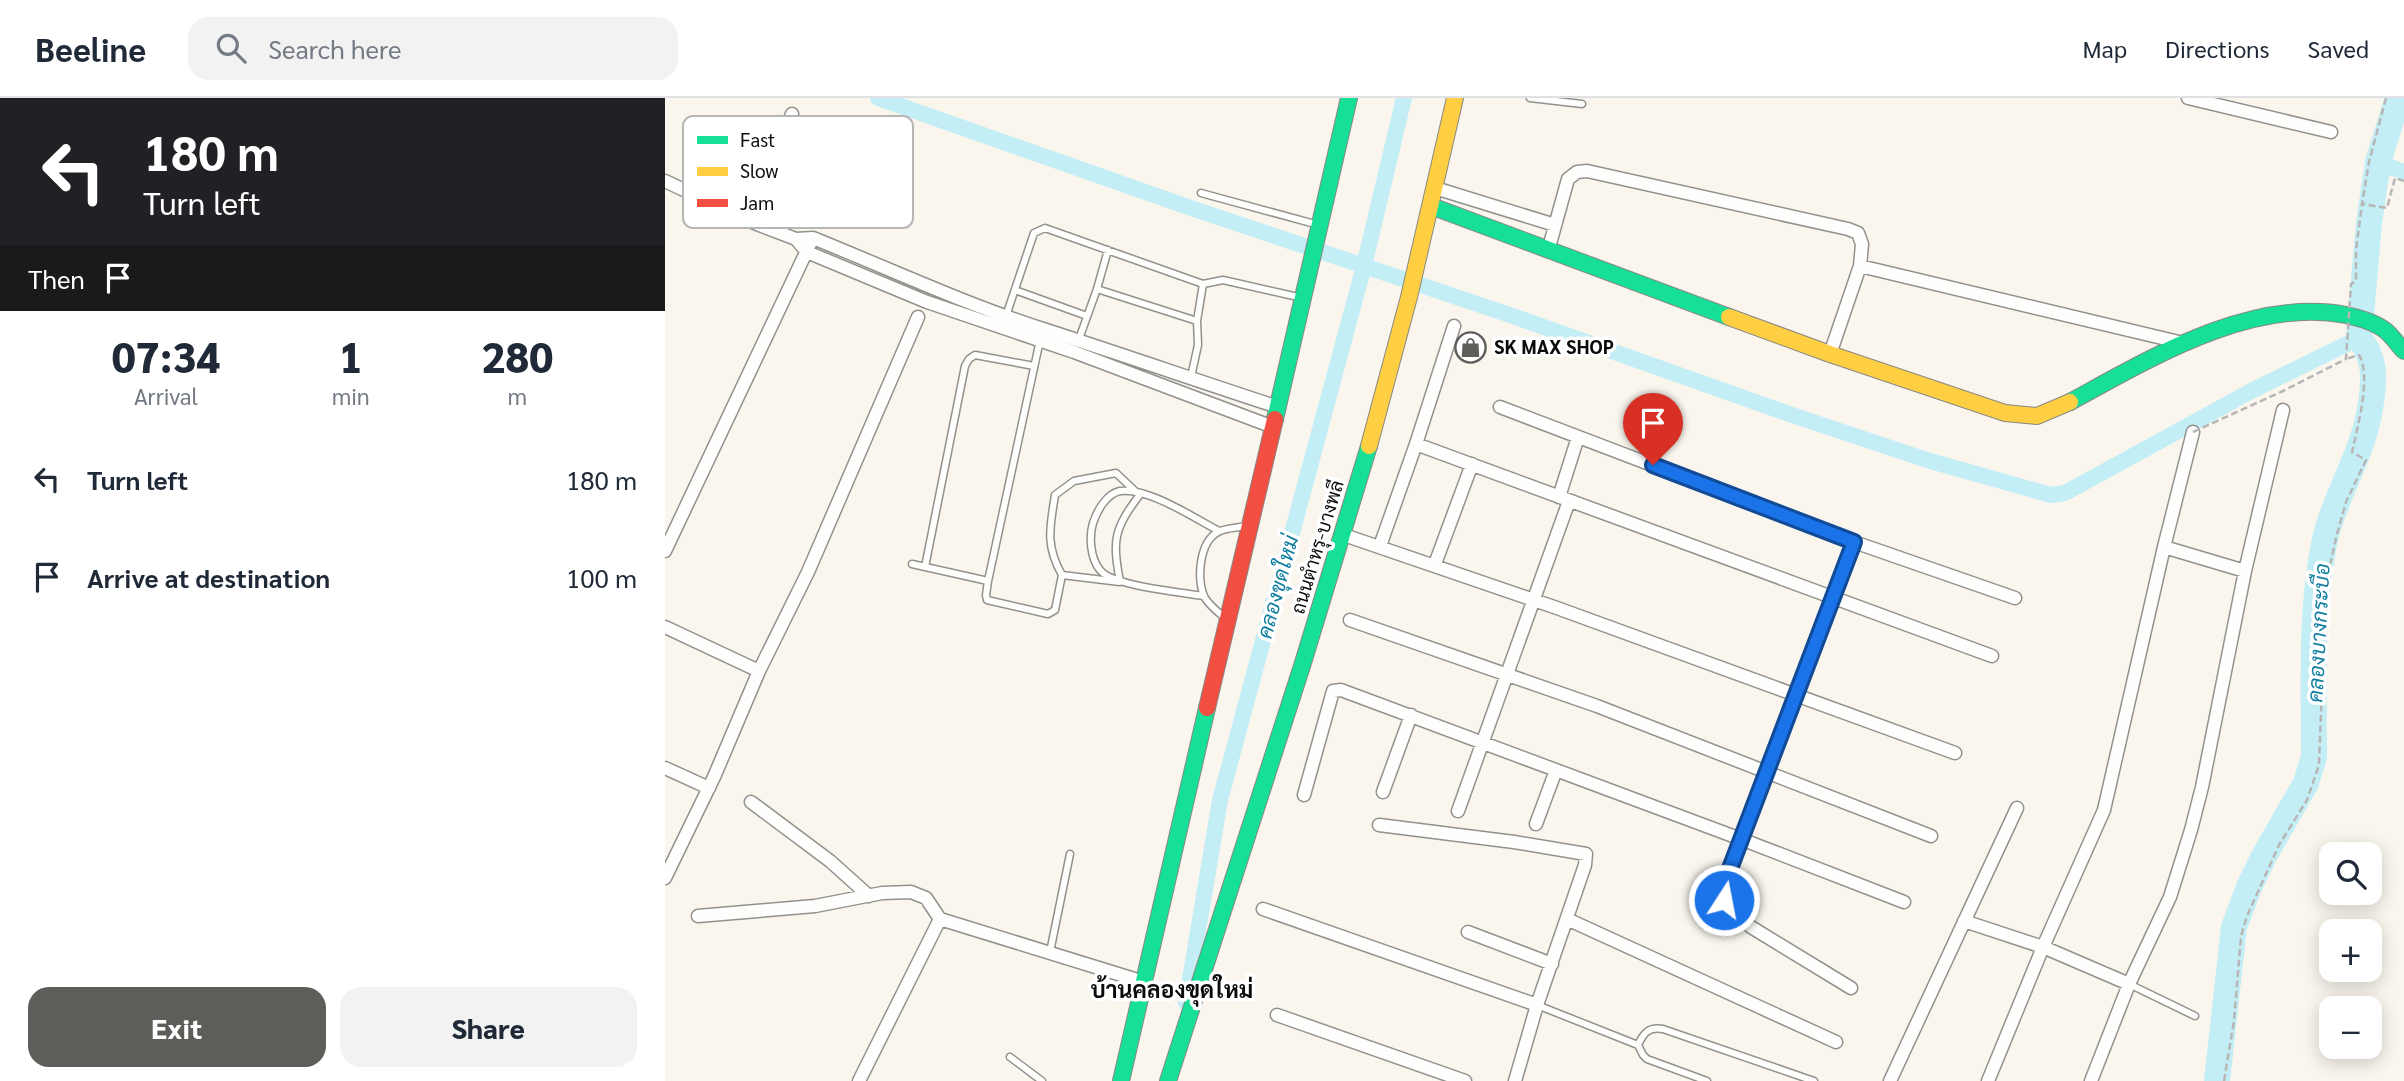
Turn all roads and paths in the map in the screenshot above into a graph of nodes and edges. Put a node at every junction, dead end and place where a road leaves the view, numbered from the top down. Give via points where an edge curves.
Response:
1 (1349, 98) edge
2 (1455, 98) edge
3 (1530, 98) edge
4 (2188, 98) edge
5 (2386, 98) edge
6 (1582, 104) dead end
7 (2331, 132) dead end
8 (665, 181) edge
9 (2404, 181) edge
10 (1435, 188) junction
11 (683, 190) edge
12 (1202, 193) dead end
13 (2362, 204) junction
14 (1431, 206) junction
15 (1555, 225) junction
16 (1320, 226) junction
17 (767, 228) edge
18 (813, 238) junction
19 (796, 239) junction
20 (1108, 250) junction
21 (1548, 251) junction
22 (807, 252) junction
23 (1860, 266) junction
24 (1203, 284) junction
25 (1097, 289) junction
26 (1015, 290) junction
27 (1304, 298) junction
28 (1087, 316) junction
29 (918, 317) dead end
30 (1004, 321) junction
31 (1197, 321) junction
32 (1454, 326) dead end
33 (1079, 339) junction
34 (1039, 341) junction
35 (2182, 343) junction
36 (2404, 351) edge
37 (1830, 354) junction
38 (2346, 359) junction
39 (1034, 366) junction
40 (1191, 377) junction
41 (1279, 407) junction
42 (1500, 407) dead end
43 (2283, 410) dead end
44 (1273, 427) junction
45 (2193, 432) joint
46 (1578, 437) junction
47 (1416, 444) junction
48 (1472, 464) junction
49 (1138, 492) junction
50 (1564, 499) junction
51 (1252, 526) junction
52 (1219, 531) junction
53 (1344, 535) junction
54 (1854, 542) junction
55 (1380, 546) junction
56 (2164, 547) junction
57 (665, 551) edge
58 (912, 564) dead end
59 (1435, 564) junction
60 (925, 567) junction
61 (2245, 571) junction
62 (1062, 575) junction
63 (988, 581) junction
64 (1120, 582) junction
65 (1203, 596) junction
66 (1834, 598) junction
67 (2015, 598) dead end
68 (1533, 600) junction
69 (1350, 620) dead end
70 (1230, 621) junction
71 (665, 627) edge
72 (1992, 656) dead end
73 (759, 671) junction
74 (1507, 674) junction
75 (1795, 695) junction
76 (1411, 715) junction
77 (1483, 743) junction
78 (1955, 753) dead end
79 (665, 768) edge
80 (1556, 770) junction
81 (1766, 772) junction
82 (709, 788) junction
83 (1383, 792) dead end
84 (1304, 794) dead end
85 (751, 802) dead end
86 (2017, 808) dead end
87 (1458, 811) dead end
88 (1536, 824) dead end
89 (1379, 825) dead end
90 (1931, 836) dead end
91 (1741, 839) junction
92 (1070, 854) dead end
93 (667, 870) edge
94 (869, 896) junction
95 (1904, 902) dead end
96 (1263, 909) dead end
97 (698, 916) dead end
98 (940, 919) junction
99 (1567, 919) junction
100 (1964, 921) junction
101 (1468, 932) dead end
102 (2043, 947) junction
103 (1050, 954) junction
104 (1552, 964) junction
105 (1144, 982) junction
106 (2129, 984) junction
107 (1851, 988) dead end
108 (1537, 1005) junction
109 (1277, 1015) dead end
110 (2195, 1016) dead end
111 (1836, 1042) dead end
112 (1638, 1045) junction
113 (1010, 1057) dead end
114 (859, 1081) edge
115 (1042, 1081) edge
116 (1121, 1081) edge
117 (1168, 1081) edge
118 (1465, 1081) edge
119 (1515, 1081) edge
120 (1707, 1081) edge
121 (1814, 1081) edge
122 (1889, 1081) edge
123 (1988, 1081) edge
124 (2091, 1081) edge
125 (2224, 1081) edge

1 - 16 main road
2 - 10 main road, ถนนตำหรุ-บางพลี
3 - 6 lane
4 - 7 street
5 - 13 path
8 - 11 street
9 - 13 path via 2395,178 2387,208
10 - 14 main road, ถนนตำหรุ-บางพลี
10 - 15 street
12 - 16 lane
13 - 38 path, bridge
14 - 21 main road
14 - 53 main road, ถนนตำหรุ-บางพลี
15 - 21 street
15 - 23 street via 1568,179 1587,171 1848,229 1857,233 1862,244
16 - 27 main road
17 - 19 street
18 - 19 street
18 - 22 street
18 - 30 street
19 - 22 street
20 - 24 lane
20 - 25 lane
20 - 26 lane via 1039,229
21 - 37 main road
22 - 30 street via 927,302
22 - 57 street
23 - 35 street
23 - 37 street
24 - 27 lane via 1223,280
24 - 31 lane
25 - 28 lane
25 - 31 lane
26 - 28 lane
26 - 30 lane
27 - 41 main road
28 - 33 lane
29 - 73 street via 808,572
30 - 33 street
30 - 34 street
31 - 40 lane via 1198,345
32 - 47 street
33 - 40 street
34 - 39 lane
34 - 44 street
35 - 36 main road via 2257,320 2310,311 2350,313 2369,321 2388,332
35 - 37 main road via 2037,416 2005,413
38 - 45 path, bridge
38 - 125 path via 2359,355 2362,359 2361,413 2352,452 2366,460 2347,502 2326,583 2319,765 2307,800 2279,845 2246,916
39 - 60 lane via 975,355 965,366
39 - 63 lane
40 - 41 street
41 - 44 main road
42 - 46 street
43 - 61 street
44 - 51 main road
45 - 56 street
46 - 50 street
46 - 54 street
47 - 48 street
47 - 55 street
48 - 50 street
48 - 59 street
49 - 52 lane
49 - 62 lane via 1116,473 1074,481 1055,495 1049,531 1052,557
49 - 64 lane via 1121,519 1114,551
49 - 64 lane via 1117,491 1103,502 1093,524 1091,550 1100,571
50 - 66 street
50 - 68 street
51 - 52 lane
51 - 70 main road
52 - 65 lane via 1208,540 1201,564
53 - 55 street
53 - 117 main road, ถนนตำหรุ-บางพลี
54 - 66 street
54 - 67 street
55 - 59 street
56 - 61 street
56 - 102 street via 2104,810
58 - 60 lane
59 - 68 street
60 - 63 lane
61 - 106 street via 2191,831 2170,897
62 - 63 lane via 1055,610 1048,614 990,602
62 - 64 lane
64 - 65 lane
65 - 70 lane
66 - 72 street
66 - 75 street
68 - 74 street
68 - 75 street
69 - 74 street
70 - 105 main road
71 - 73 street
73 - 82 street
74 - 77 street
74 - 81 street
75 - 78 street
75 - 81 street
76 - 77 street
76 - 83 street
76 - 84 street via 1333,691
77 - 80 street
77 - 87 street
79 - 82 street
80 - 88 street
80 - 91 street
81 - 90 street
81 - 91 street
82 - 93 street
85 - 94 street
86 - 100 street
89 - 99 street via 1583,852 1585,865
91 - 95 street
91 - 107 street via 1723,887 1731,911
92 - 103 lane
94 - 97 street via 815,906
94 - 98 street via 911,892 926,898
96 - 108 street
98 - 103 street
98 - 114 street
99 - 104 street
99 - 111 street
100 - 102 street
100 - 122 street
101 - 104 street
102 - 106 street
102 - 123 street
103 - 105 street
104 - 108 street
105 - 116 main road
106 - 110 lane
106 - 124 street
108 - 112 lane
108 - 119 street
109 - 118 street
112 - 120 lane via 1647,1059
112 - 121 lane via 1647,1030 1663,1029
113 - 115 lane

